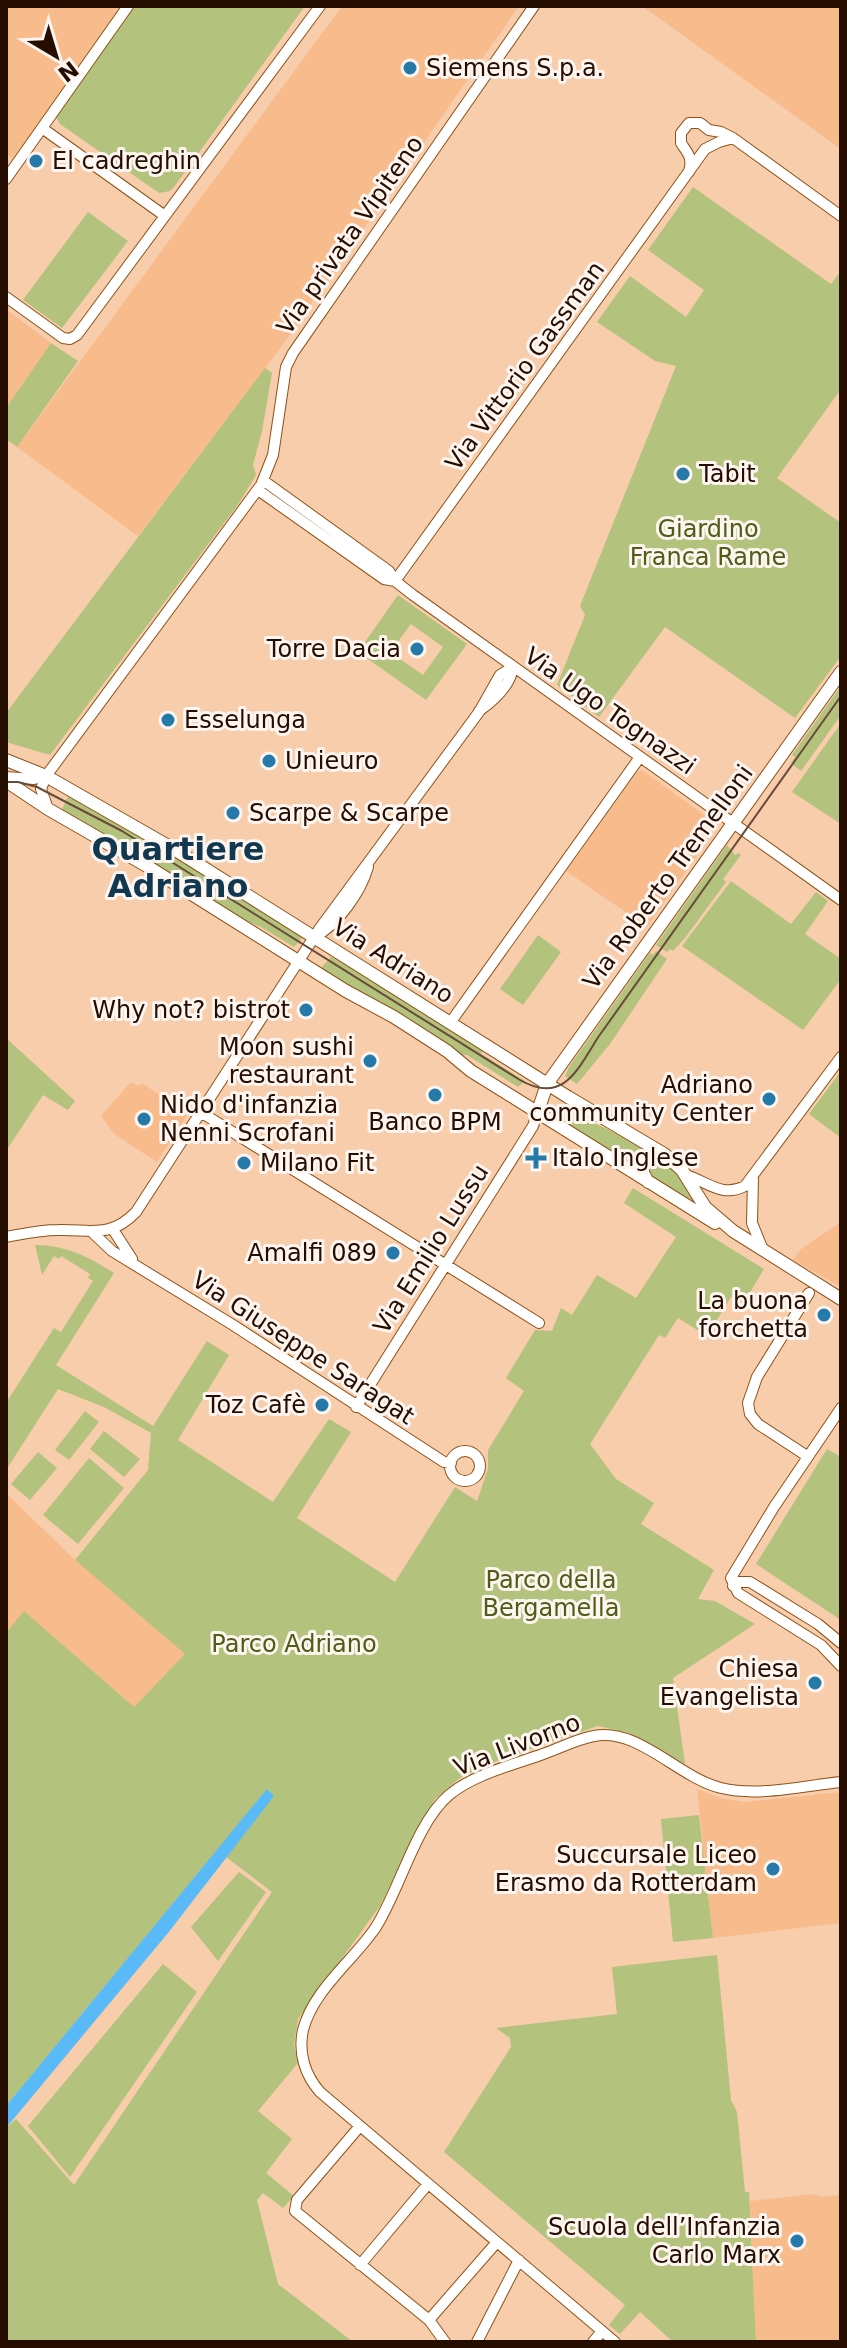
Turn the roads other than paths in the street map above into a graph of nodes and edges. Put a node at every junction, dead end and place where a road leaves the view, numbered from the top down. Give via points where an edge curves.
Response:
1 (128, 6) edge
2 (320, 6) edge
3 (534, 6) edge
4 (42, 128) junction
5 (709, 130) junction
6 (733, 138) junction
7 (706, 148) junction
8 (689, 152) junction
9 (688, 174) junction
10 (6, 179) edge
11 (165, 216) junction
12 (841, 216) edge
13 (6, 297) edge
14 (261, 486) junction
15 (395, 581) junction
16 (513, 667) junction
17 (841, 672) edge
18 (640, 757) junction
19 (6, 760) edge
20 (46, 776) junction
21 (6, 779) edge
22 (48, 809) junction
23 (733, 823) junction
24 (841, 900) edge
25 (314, 937) junction
26 (299, 962) junction
27 (450, 1023) junction
28 (841, 1057) edge
29 (547, 1084) junction
30 (538, 1111) junction
31 (202, 1113) junction
32 (664, 1154) junction
33 (686, 1175) junction
34 (753, 1179) junction
35 (651, 1184) junction
36 (112, 1228) junction
37 (733, 1231) junction
38 (93, 1233) junction
39 (6, 1237) edge
40 (764, 1252) junction
41 (135, 1263) junction
42 (444, 1265) junction
43 (809, 1293) dead end
44 (841, 1299) edge
45 (539, 1323) dead end
46 (356, 1407) junction
47 (841, 1408) edge
48 (807, 1456) junction
49 (451, 1463) dead end
50 (743, 1555) junction
51 (743, 1584) junction
52 (841, 1643) edge
53 (841, 1666) edge
54 (841, 1782) edge
55 (360, 2126) junction
56 (428, 2184) junction
57 (497, 2242) junction
58 (519, 2260) junction
59 (360, 2265) junction
60 (429, 2320) junction
61 (602, 2331) junction
62 (445, 2341) edge
63 (478, 2341) edge
64 (593, 2342) edge
65 (615, 2342) edge

1 - 4 street
2 - 11 street
3 - 14 street, Via privata Vipiteno via 291,357 273,455
4 - 10 street
4 - 11 street
5 - 6 street
5 - 7 street, Via Vittorio Gassman
5 - 8 street via 697,122 683,128 680,141
6 - 7 street
6 - 12 street
7 - 8 street
7 - 9 street, Via Vittorio Gassman
8 - 9 street
9 - 15 street, Via Vittorio Gassman
11 - 13 street via 70,339
14 - 15 street, Via Ugo Tognazzi via 384,579
14 - 20 street, Via privata Vipiteno
15 - 16 street, Via Ugo Tognazzi
16 - 18 street, Via Ugo Tognazzi
16 - 25 street via 500,675 369,864 359,888 327,930
17 - 23 street, Via Roberto Tremelloni
18 - 23 street, Via Ugo Tognazzi
18 - 27 street
19 - 20 street, Via Adriano
20 - 21 street
20 - 22 street via 41,789
20 - 25 street, Via Adriano
21 - 22 street, Via Adriano
22 - 26 street, Via Adriano
23 - 24 street, Via Ugo Tognazzi
23 - 29 street, Via Roberto Tremelloni
25 - 26 street
25 - 27 street, Via Adriano
26 - 30 street, Via Adriano
26 - 31 street
27 - 29 street, Via Adriano
28 - 34 street
29 - 30 street, Via Roberto Tremelloni
29 - 32 street, Via Adriano
30 - 35 street, Via Adriano
30 - 42 street, Via Emilio Lussu
31 - 36 street via 140,1208
31 - 42 street
32 - 33 street, Via Adriano
32 - 35 street via 652,1155 644,1163 643,1174
33 - 34 street via 724,1191
33 - 37 street, Via Adriano via 705,1207
34 - 40 street via 752,1218
35 - 37 street, Via Adriano
36 - 38 street
36 - 41 street, Via Giuseppe Saragat
37 - 40 street, Via Adriano
38 - 39 street via 54,1230
38 - 41 street, Via Giuseppe Saragat
40 - 44 street, Via Adriano
41 - 46 street, Via Giuseppe Saragat
42 - 45 street
42 - 46 street, Via Emilio Lussu
43 - 48 street via 757,1377 748,1403 758,1424
46 - 49 street, Via Giuseppe Saragat
47 - 48 street
48 - 50 street
50 - 51 street
50 - 51 street via 734,1569
51 - 52 street via 818,1624
51 - 53 street via 743,1597 821,1645
54 - 55 street, Via Livorno via 728,1790 702,1782 631,1741 603,1734 452,1792 427,1823 382,1917 317,2002 304,2028 301,2054 310,2078
55 - 56 street, Via Livorno
55 - 59 street via 297,2200 295,2211
56 - 57 street, Via Livorno
56 - 59 street
57 - 58 street, Via Livorno
57 - 60 street
58 - 61 street, Via Livorno
58 - 63 street
59 - 60 street
60 - 62 street
61 - 64 street
61 - 65 street, Via Livorno

